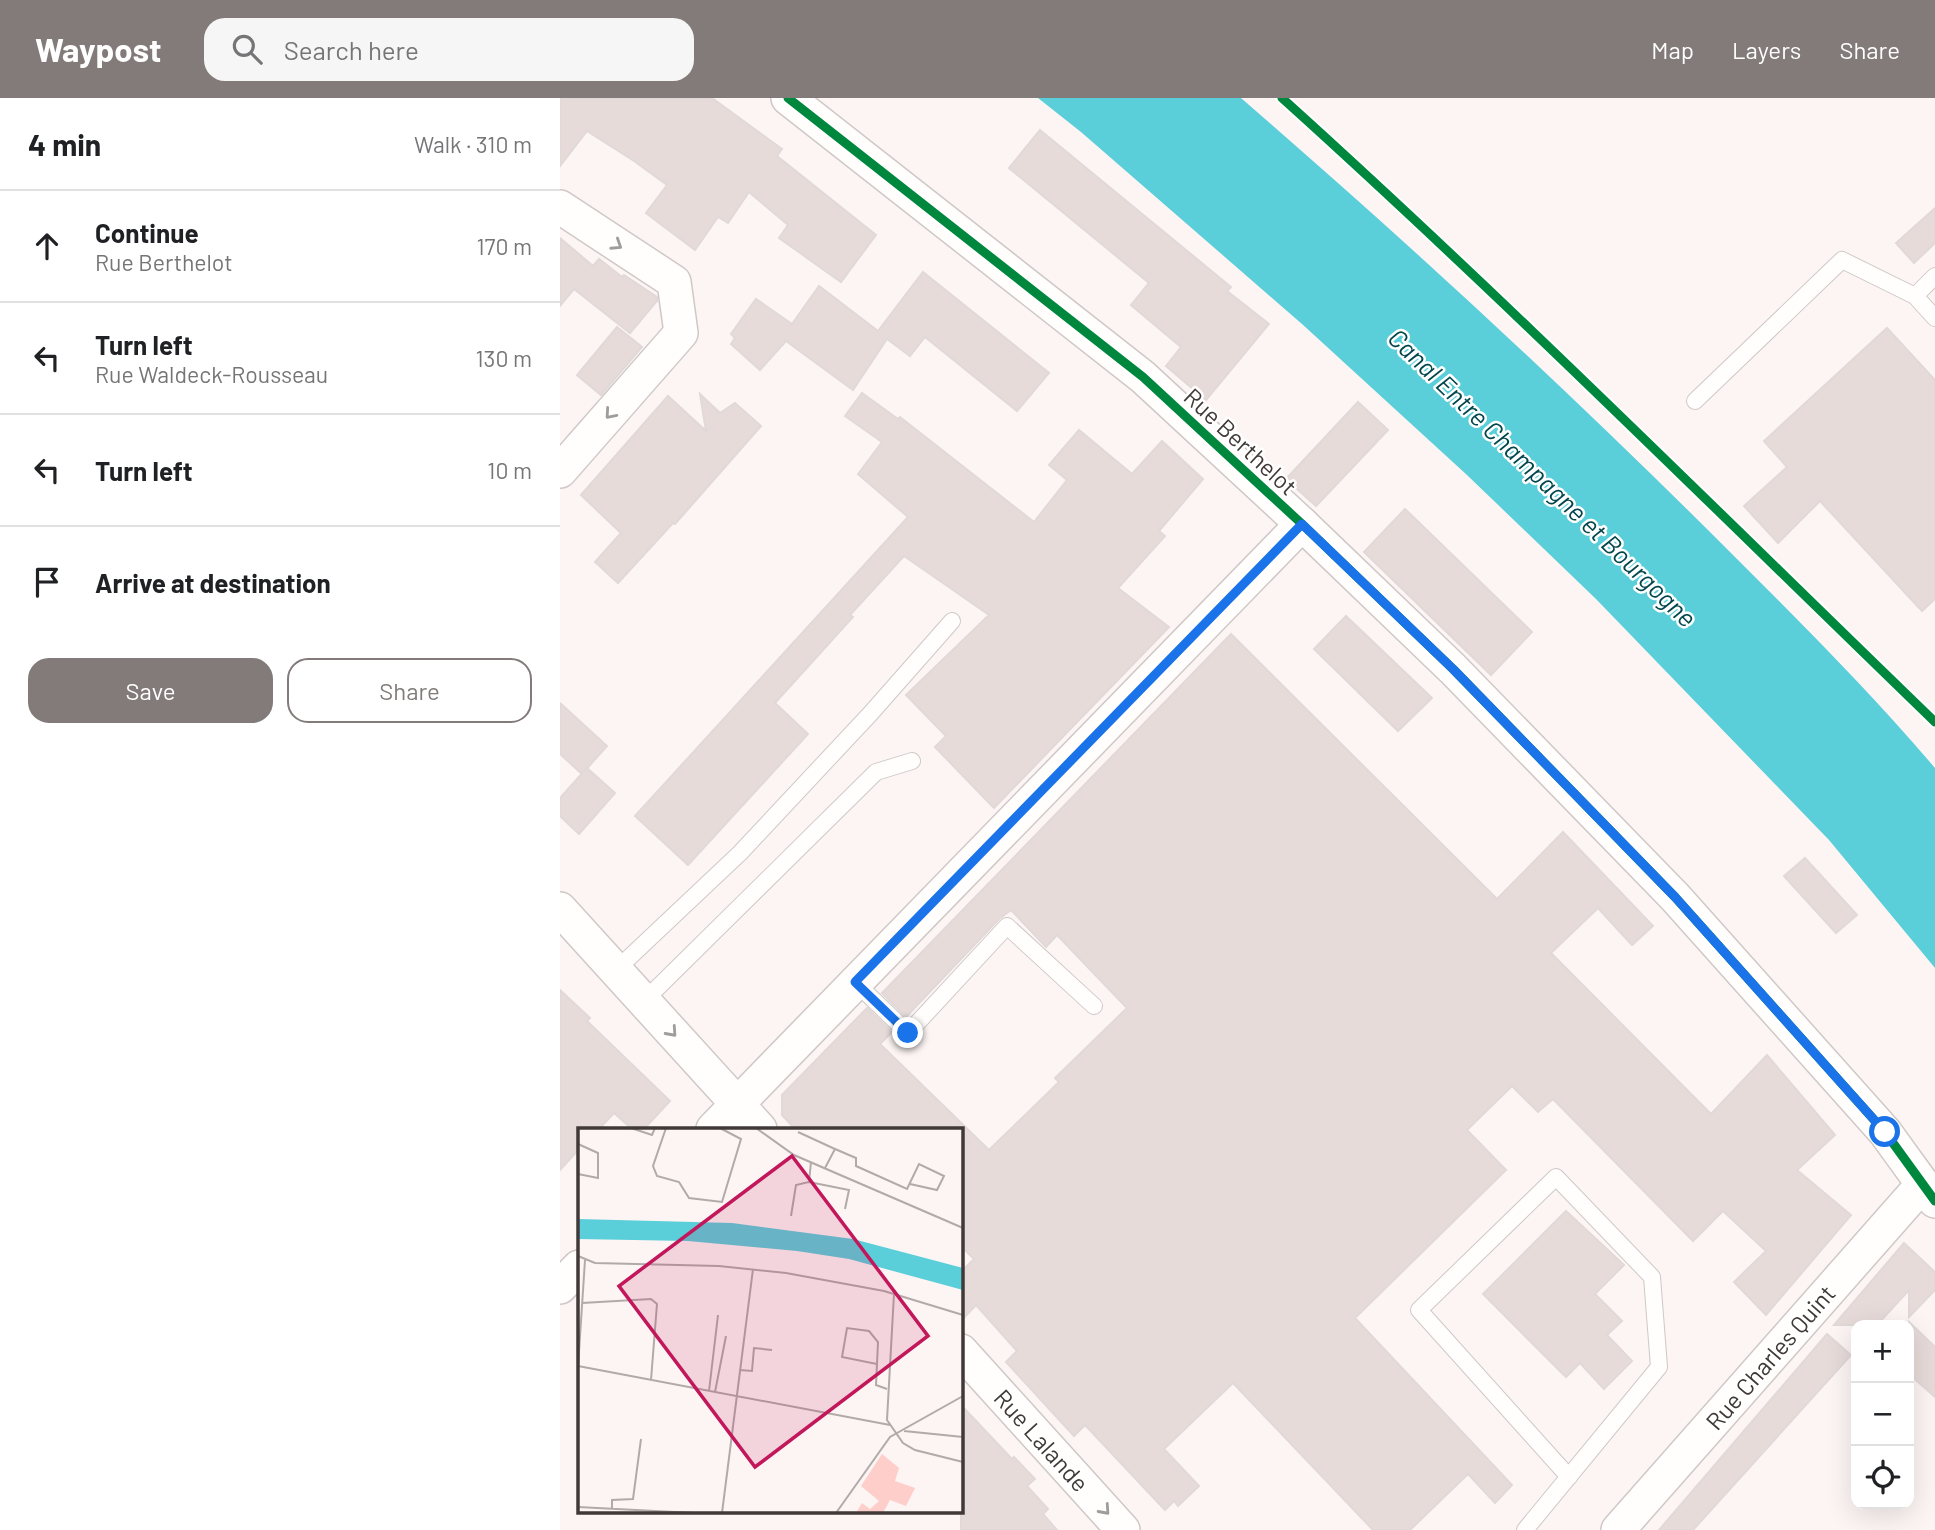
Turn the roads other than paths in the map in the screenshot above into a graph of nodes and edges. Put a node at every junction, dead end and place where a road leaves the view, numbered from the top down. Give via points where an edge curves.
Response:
1 (788, 98) edge
2 (560, 207) edge
3 (1935, 275) edge
4 (1915, 296) junction
5 (1935, 318) edge
6 (1695, 401) dead end
7 (560, 471) edge
8 (1302, 524) junction
9 (952, 621) dead end
10 (912, 761) dead end
11 (560, 909) edge
12 (616, 971) junction
13 (855, 982) junction
14 (643, 1001) junction
15 (1094, 1006) dead end
16 (737, 1104) junction
17 (714, 1128) edge
18 (759, 1128) edge
19 (1929, 1192) edge
20 (578, 1268) edge
21 (560, 1287) edge
22 (962, 1352) edge
23 (1569, 1477) junction
24 (1123, 1530) edge
25 (1525, 1530) edge
26 (1618, 1530) edge

1 - 8 street, Rue Berthelot via 1143,377
2 -> 7 street via 674,282 681,333
3 - 4 lane
4 - 5 lane
4 - 6 lane via 1842,260
8 - 13 street
8 - 19 street, Rue Berthelot via 1453,669 1675,897 1885,1132
9 - 12 lane via 740,853
10 - 14 lane via 876,772
11 - 12 street
12 - 14 street
13 - 15 lane via 908,1033 1007,926
13 - 16 street
14 -> 16 street
16 - 17 street
16 - 18 street
19 - 26 street, Rue Charles Quint
20 - 21 street
22 -> 24 street, Rue Lalande
23 - 23 lane via 1419,1310 1556,1177 1652,1277 1659,1367
23 - 25 lane

